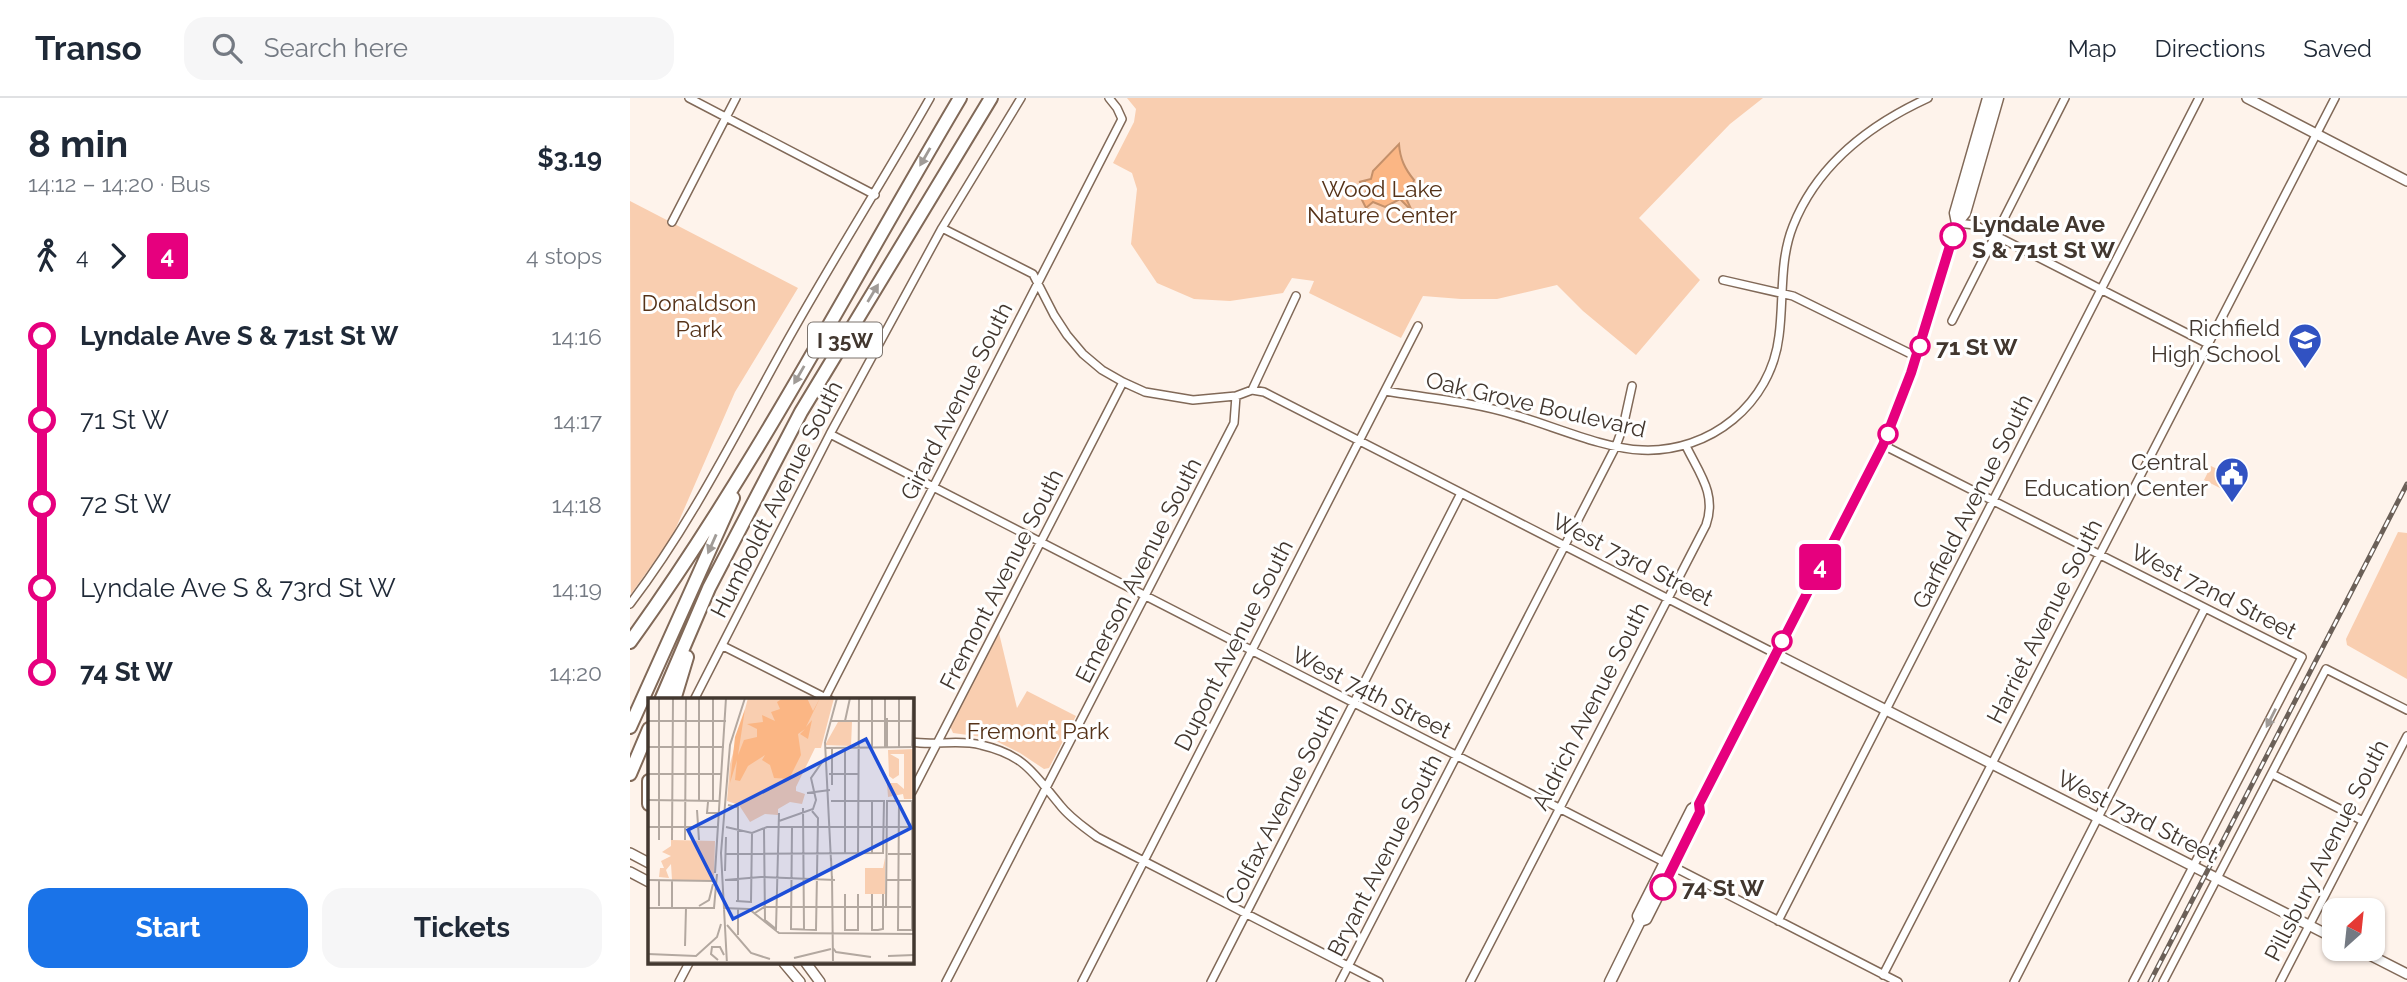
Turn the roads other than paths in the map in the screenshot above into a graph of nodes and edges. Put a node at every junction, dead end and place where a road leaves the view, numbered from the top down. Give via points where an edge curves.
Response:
1 (690, 98) edge
2 (736, 98) edge
3 (929, 98) edge
4 (960, 98) edge
5 (991, 98) edge
6 (1021, 98) edge
7 (1109, 98) edge
8 (1928, 98) edge
9 (1988, 98) edge
10 (1998, 98) edge
11 (2065, 98) edge
12 (2199, 98) edge
13 (2247, 98) edge
14 (2334, 98) edge
15 (726, 117) junction
16 (2316, 134) junction
17 (2407, 181) edge
18 (875, 194) junction
19 (672, 222) dead end
20 (1957, 223) junction
21 (942, 228) junction
22 (1994, 235) junction
23 (1723, 280) dead end
24 (1039, 284) junction
25 (2102, 291) junction
26 (1782, 294) junction
27 (1296, 296) dead end
28 (1952, 321) dead end
29 (1418, 326) dead end
30 (2208, 344) junction
31 (1917, 357) junction
32 (1123, 382) junction
33 (1632, 386) dead end
34 (1252, 390) junction
35 (1385, 391) junction
36 (1236, 396) junction
37 (830, 434) junction
38 (1359, 441) junction
39 (1883, 445) junction
40 (1616, 446) junction
41 (1686, 446) junction
42 (750, 459) junction
43 (933, 487) junction
44 (1461, 493) junction
45 (1994, 501) junction
46 (1041, 544) junction
47 (1564, 546) junction
48 (2100, 555) junction
49 (709, 588) junction
50 (1146, 598) junction
51 (1667, 599) junction
52 (630, 603) edge
53 (2205, 608) junction
54 (630, 642) edge
55 (723, 646) junction
56 (1251, 652) junction
57 (1776, 654) junction
58 (662, 698) edge
59 (675, 698) edge
60 (695, 698) edge
61 (824, 698) edge
62 (827, 698) edge
63 (1353, 704) junction
64 (1886, 710) junction
65 (2407, 710) edge
66 (630, 727) edge
67 (648, 731) edge
68 (2407, 736) edge
69 (914, 742) edge
70 (938, 743) junction
71 (1456, 756) junction
72 (1992, 765) junction
73 (630, 774) edge
74 (2272, 774) junction
75 (914, 788) edge
76 (1047, 789) junction
77 (1558, 809) junction
78 (2098, 817) junction
79 (2363, 821) junction
80 (631, 854) edge
81 (648, 862) edge
82 (1143, 862) junction
83 (1668, 866) junction
84 (2194, 866) junction
85 (630, 872) edge
86 (2216, 878) junction
87 (648, 881) edge
88 (1246, 914) junction
89 (1778, 921) junction
90 (2308, 925) junction
91 (2322, 932) edge
92 (2381, 961) edge
93 (688, 964) edge
94 (785, 964) edge
95 (807, 964) edge
96 (1348, 966) junction
97 (1883, 975) junction
98 (2407, 975) edge
99 (679, 982) edge
100 (800, 982) edge
101 (820, 982) edge
102 (946, 982) edge
103 (1082, 982) edge
104 (1211, 982) edge
105 (1340, 982) edge
106 (1380, 982) edge
107 (1470, 982) edge
108 (1610, 982) edge
109 (1898, 982) edge
110 (2014, 982) edge
111 (2133, 982) edge
112 (2163, 982) edge
113 (2280, 982) edge

1 - 15 street
2 - 15 street
3 - 18 street
4 -> 42 highway, I 35W
49 -> 5 highway, I 35W via 801,412
6 - 21 street, Humboldt Avenue South
7 - 24 street, Girard Avenue South via 1122,119
8 - 26 street, Oak Grove Boulevard via 1850,145 1815,183 1792,228
9 - 20 main road via 1955,213
10 - 20 main road via 1965,213
11 - 22 street
12 - 25 street, Garfield Avenue South
13 - 16 street
14 - 16 street, Harriet Avenue South
15 - 18 street
15 - 19 street
16 - 17 street
16 - 30 street, Harriet Avenue South
18 - 52 street via 676,539
20 - 22 street via 1975,225
20 - 31 main road
21 - 24 street via 1033,274
21 - 37 street, Humboldt Avenue South
22 - 25 street
22 - 28 street
23 - 26 street
24 - 32 street via 1054,315 1083,354
24 - 43 street, Girard Avenue South
25 - 30 street
25 - 45 street, Garfield Avenue South
26 - 31 street
26 - 41 street, Oak Grove Boulevard via 1779,339 1754,397 1725,428
27 - 34 street
29 - 35 street, Dupont Avenue South
30 - 48 street, Harriet Avenue South
31 - 39 main road
32 - 36 street via 1145,392 1193,400
32 - 46 street, Fremont Avenue South
33 - 40 street, Bryant Avenue South
34 - 36 street
34 - 38 street, West 73rd Street
35 - 38 street, Dupont Avenue South
35 - 40 street, Oak Grove Boulevard via 1514,414
36 - 50 street, Emerson Avenue South via 1234,423
37 - 43 street, West 74th Street
37 - 55 street, Humboldt Avenue South
38 - 44 street, West 73rd Street
38 - 56 street, Dupont Avenue South
39 - 45 street, West 72nd Street
39 - 57 main road
40 - 41 street, Oak Grove Boulevard via 1662,450
40 - 47 street, Bryant Avenue South
41 - 51 street, Aldrich Avenue South via 1710,494 1709,515
42 - 54 highway
42 -> 66 highway, I 35W
43 - 46 street, West 74th Street
43 - 62 street, Girard Avenue South
44 - 47 street, West 73rd Street
44 - 63 street, Colfax Avenue South
45 - 48 street, West 72nd Street
45 - 64 street, Garfield Avenue South
46 - 50 street, West 74th Street
46 - 70 street, Fremont Avenue South
47 - 51 street, West 73rd Street
47 - 71 street, Bryant Avenue South
48 - 53 street, West 72nd Street
48 - 72 street, Harriet Avenue South
49 - 58 highway, I 35W
49 - 59 highway
50 - 56 street, West 74th Street
50 - 76 street, Emerson Avenue South
51 - 57 street, West 73rd Street
51 - 77 street, Aldrich Avenue South
53 - 78 street
53 -> 84 street, West 72nd Street via 2302,657
55 - 60 street, Humboldt Avenue South
55 - 61 street
56 - 63 street, West 74th Street
56 - 82 street, Dupont Avenue South
57 - 64 street, West 73rd Street
57 - 83 main road via 1699,804 1700,812
63 - 71 street, West 74th Street
63 - 88 street, Colfax Avenue South
64 - 72 street, West 73rd Street
64 - 89 street, Garfield Avenue South
65 - 74 street via 2326,669
67 - 73 highway
68 - 79 street, Pillsbury Avenue South
69 - 70 street
70 - 75 street, Fremont Avenue South
70 - 76 street via 964,742 1000,751 1032,770
71 - 77 street, West 74th Street
71 - 96 street, Bryant Avenue South
72 - 78 street, West 73rd Street
72 - 97 street, Harriet Avenue South
74 - 79 street
74 - 86 street
76 - 82 street via 1078,823
76 - 102 street, Emerson Avenue South
77 - 83 street, West 74th Street
77 - 107 street, Aldrich Avenue South
78 - 84 street, West 73rd Street
78 - 110 street
79 - 90 street, Pillsbury Avenue South
80 - 81 street
82 - 88 street
82 - 103 street, Dupont Avenue South
83 - 89 street, West 74th Street
83 - 108 main road via 1638,916 1640,921
84 - 86 street, West 73rd Street
84 - 111 street
85 - 87 street
86 - 90 street, West 73rd Street
86 - 112 street
88 - 96 street
88 - 104 street, Colfax Avenue South
89 - 97 street, West 74th Street
90 - 91 street, West 73rd Street
90 - 113 street, Pillsbury Avenue South
92 - 98 street
93 - 99 street
94 - 100 street
95 - 101 street
96 - 105 street, Bryant Avenue South
96 - 106 street
97 - 109 street, West 74th Street

